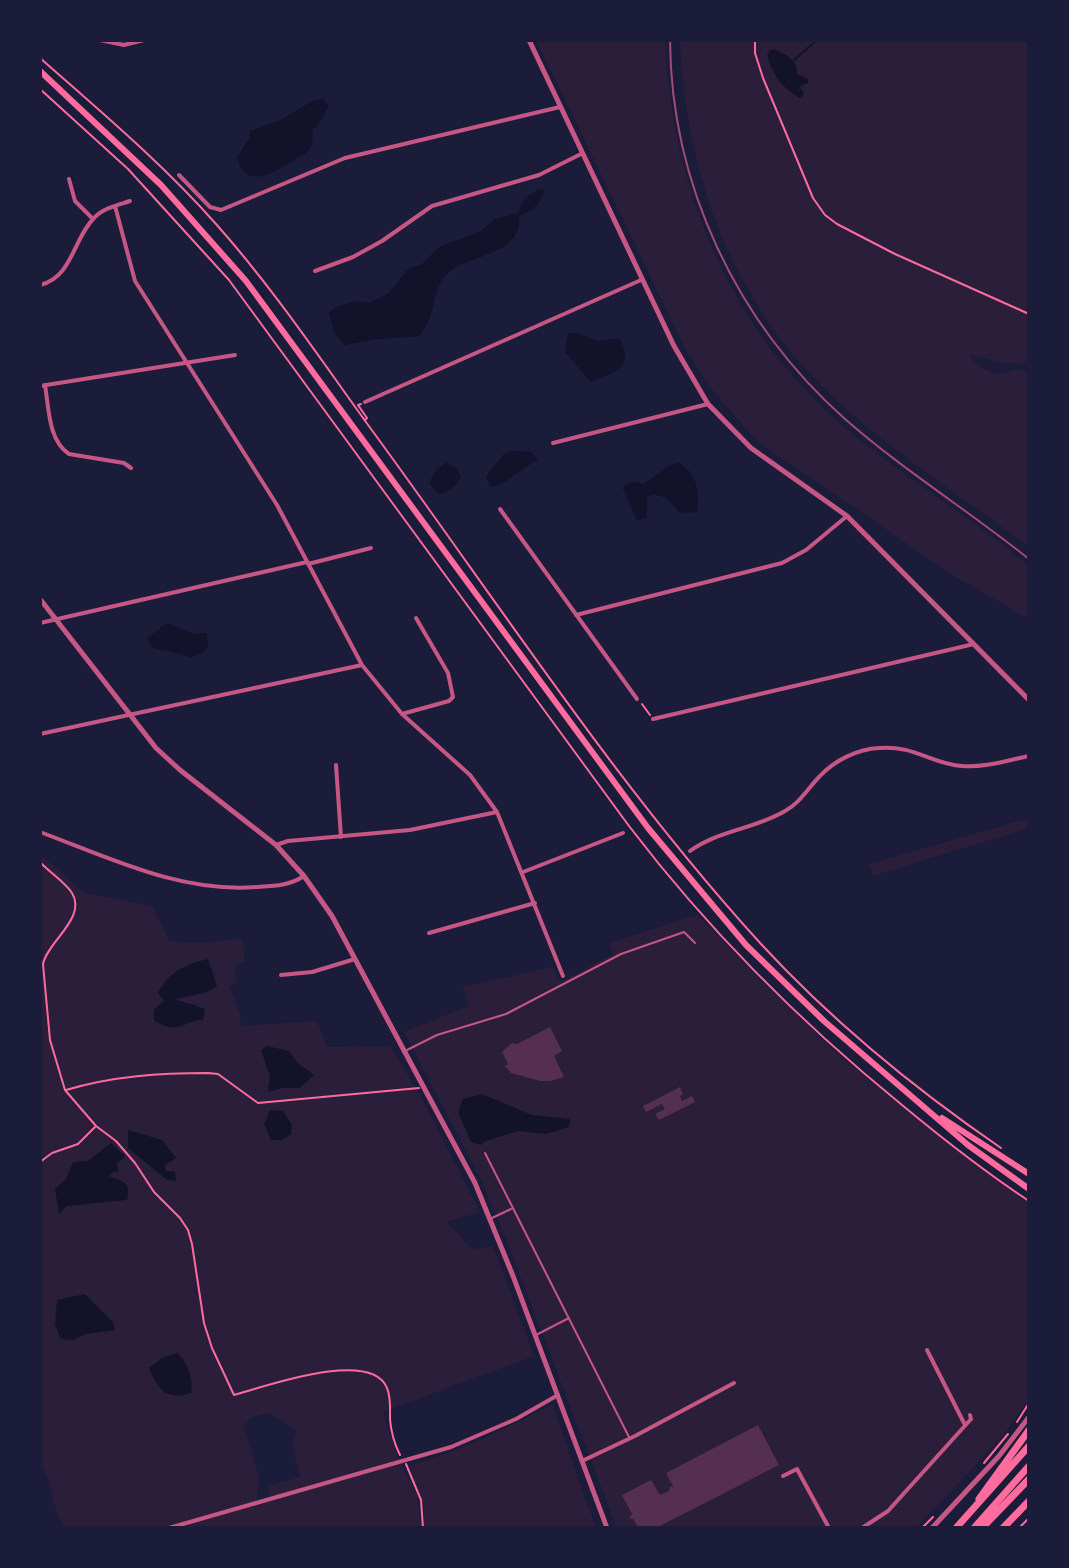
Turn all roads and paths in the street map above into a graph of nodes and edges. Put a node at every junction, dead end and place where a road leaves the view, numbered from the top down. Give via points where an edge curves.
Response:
1 (100, 40) edge
2 (144, 40) edge
3 (529, 40) edge
4 (755, 40) edge
5 (40, 58) edge
6 (40, 71) edge
7 (560, 107) junction
8 (581, 154) junction
9 (179, 175) dead end
10 (69, 179) dead end
11 (130, 201) dead end
12 (115, 206) junction
13 (93, 219) junction
14 (315, 271) dead end
15 (641, 280) junction
16 (40, 285) edge
17 (1029, 314) edge
18 (235, 355) dead end
19 (186, 363) junction
20 (43, 385) edge
21 (365, 402) joint
22 (708, 404) junction
23 (365, 420) junction
24 (553, 443) dead end
25 (131, 468) dead end
26 (500, 509) dead end
27 (847, 516) junction
28 (371, 548) dead end
29 (308, 563) junction
30 (40, 599) edge
31 (576, 615) junction
32 (416, 618) dead end
33 (55, 619) junction
34 (40, 623) edge
35 (974, 644) junction
36 (362, 665) junction
37 (637, 699) joint
38 (1029, 700) edge
39 (402, 714) junction
40 (129, 715) junction
41 (653, 719) joint
42 (40, 734) edge
43 (1029, 756) edge
44 (336, 765) dead end
45 (497, 812) junction
46 (40, 832) edge
47 (623, 833) dead end
48 (341, 837) junction
49 (276, 845) junction
50 (690, 851) dead end
51 (40, 862) edge
52 (523, 872) junction
53 (304, 876) junction
54 (535, 903) junction
55 (429, 933) dead end
56 (695, 943) dead end
57 (355, 959) junction
58 (281, 975) dead end
59 (563, 976) dead end
60 (404, 1051) junction
61 (423, 1088) junction
62 (65, 1090) junction
63 (928, 1110) junction
64 (96, 1126) junction
65 (1008, 1152) dead end
66 (485, 1153) dead end
67 (40, 1162) edge
68 (1029, 1174) edge
69 (1029, 1189) edge
70 (513, 1208) junction
71 (490, 1219) junction
72 (569, 1318) junction
73 (40, 1335) edge
74 (535, 1335) junction
75 (40, 1342) edge
76 (927, 1350) dead end
77 (734, 1383) dead end
78 (558, 1395) junction
79 (1029, 1403) edge
80 (970, 1415) dead end
81 (1029, 1417) edge
82 (964, 1424) junction
83 (1029, 1430) edge
84 (630, 1439) junction
85 (1029, 1446) edge
86 (582, 1461) junction
87 (405, 1462) junction
88 (983, 1463) dead end
89 (1029, 1466) edge
90 (783, 1476) dead end
91 (1029, 1479) edge
92 (1029, 1501) edge
93 (936, 1514) dead end
94 (971, 1514) junction
95 (1029, 1518) edge
96 (169, 1528) edge
97 (423, 1528) edge
98 (607, 1528) edge
99 (829, 1528) edge
100 (862, 1528) edge
101 (922, 1528) edge
102 (932, 1528) edge
103 (956, 1528) edge
104 (974, 1528) edge
105 (982, 1528) edge
106 (1003, 1528) edge
107 (1019, 1528) edge

1 - 2 street via 124,45
3 - 7 street
4 - 17 path via 763,78 825,215 895,254
5 - 23 path via 215,223
6 - 63 main road via 152,176 246,281 616,786 705,898 814,1012
7 - 8 street
7 - 9 street via 345,158 221,210 210,207
8 - 14 street via 539,175 432,206 362,252
8 - 15 street
10 - 13 street via 75,201
11 - 12 street
12 - 13 street
12 - 19 street via 135,281
13 - 16 street via 63,271
15 - 21 street
15 - 22 street
18 - 19 street
19 - 20 street
19 - 29 street
20 - 25 street via 61,449
21 - 23 path via 358,405
22 - 24 street
22 - 27 street via 751,448
23 - 65 path via 642,803 734,913 841,1022 925,1094
26 - 31 street
27 - 31 street via 782,563
27 - 35 street
28 - 29 street
29 - 33 street
29 - 36 street
30 - 33 street
31 - 37 street
32 - 39 street via 448,673 453,697
33 - 34 street
33 - 40 street
35 - 38 street
35 - 41 street
36 - 39 street
36 - 40 street
37 - 41 path
39 - 45 street via 470,775
40 - 42 street
40 - 49 street via 180,770
43 - 50 street via 964,766 895,747 858,752 825,771 787,811 710,838
44 - 48 street
45 - 48 street via 410,830
45 - 52 street
46 - 53 street via 206,888 282,885
47 - 52 street
48 - 49 street
49 - 53 street
51 - 62 path via 68,888 76,909 43,964 50,1040
52 - 54 street
53 - 57 street
54 - 55 street
54 - 59 street
56 - 60 lane via 684,932 639,946 506,1014
57 - 58 street
57 - 60 street
60 - 61 street
61 - 62 path via 258,1103 218,1074 208,1073 126,1077
61 - 71 street
62 - 64 path
63 - 68 main road
63 - 69 main road
64 - 67 path via 78,1144
64 - 87 path via 116,1141 188,1230 204,1323 234,1395 340,1370 373,1374 388,1389 393,1439
66 - 70 lane
70 - 71 lane
70 - 72 lane
71 - 74 street
72 - 74 lane
72 - 84 lane
73 - 75 path
74 - 78 street
76 - 82 street
77 - 84 street
78 - 86 street
78 - 87 street via 516,1419
79 - 88 path
80 - 82 street
81 - 102 street
82 - 100 street via 888,1511
83 - 94 highway
84 - 86 street
85 - 94 highway
86 - 98 street
87 - 96 street
87 - 97 path via 421,1500
89 - 104 highway
90 - 99 street via 797,1469
91 - 105 highway
92 - 106 highway
93 - 101 path
94 - 103 highway
95 - 107 path

